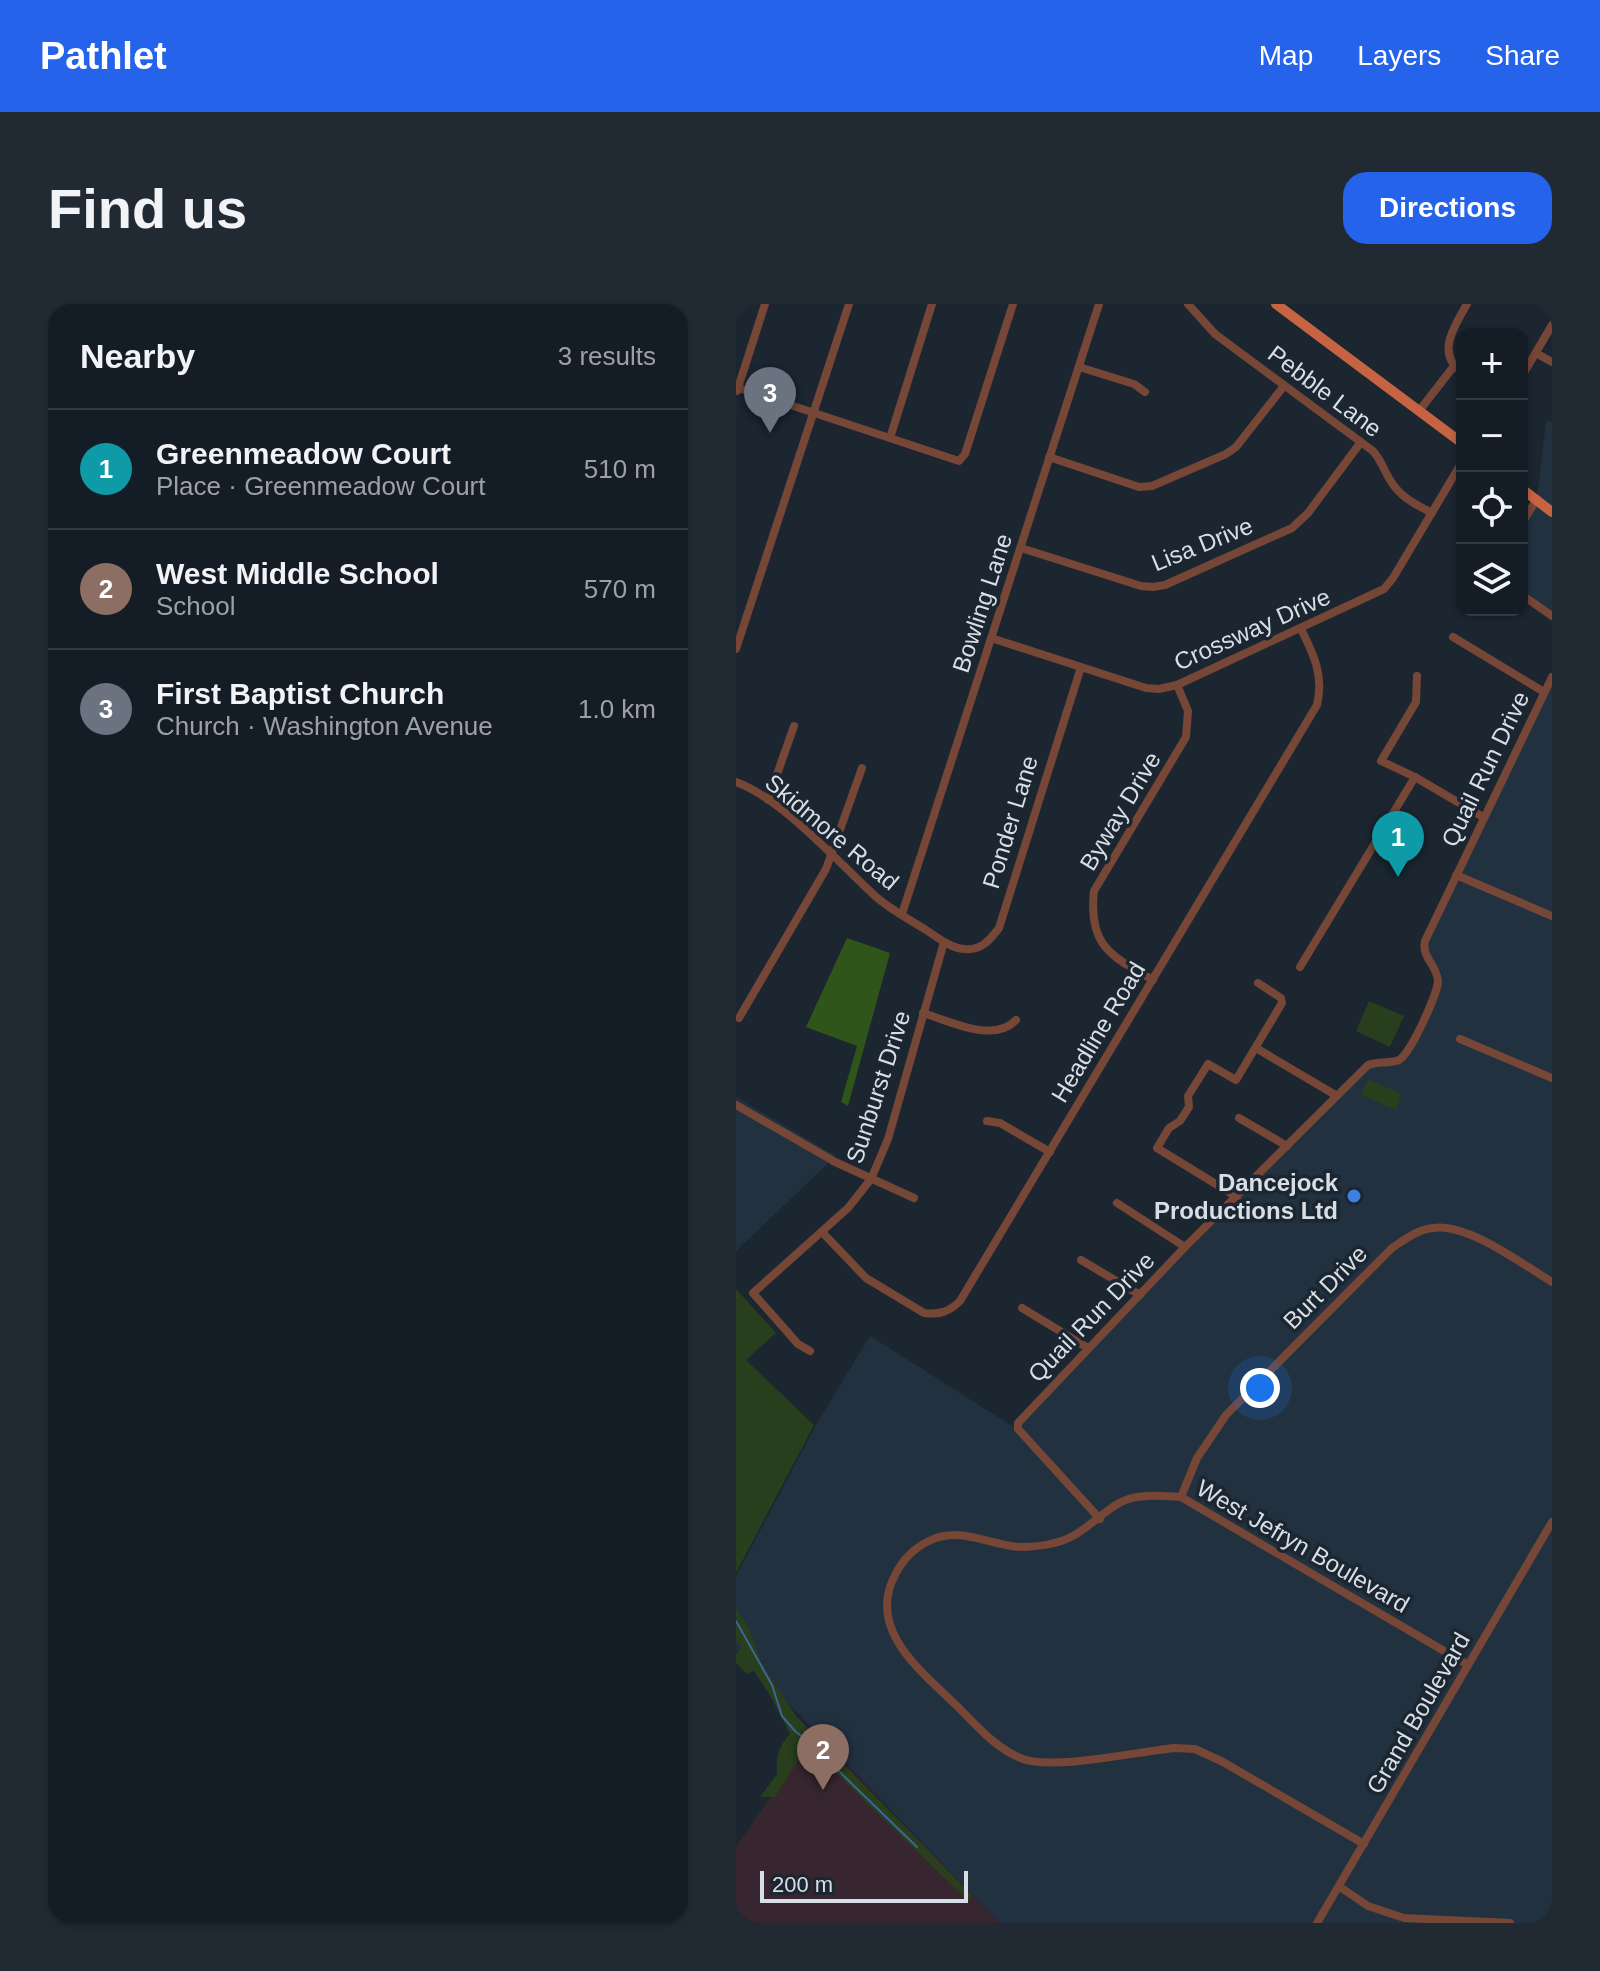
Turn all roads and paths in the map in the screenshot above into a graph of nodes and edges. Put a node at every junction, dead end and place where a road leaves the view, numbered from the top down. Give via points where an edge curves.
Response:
1 (765, 304) edge
2 (849, 304) edge
3 (932, 304) edge
4 (1013, 304) edge
5 (1099, 304) edge
6 (1188, 304) edge
7 (1276, 304) edge
8 (1467, 304) edge
9 (1552, 325) edge
10 (1536, 353) junction
11 (1552, 362) edge
12 (1456, 366) edge
13 (1528, 366) edge
14 (1079, 367) junction
15 (1456, 371) edge
16 (1284, 386) junction
17 (737, 390) edge
18 (1145, 392) dead end
19 (1419, 411) junction
20 (813, 414) junction
21 (890, 438) junction
22 (1456, 439) edge
23 (1361, 442) junction
24 (1049, 457) junction
25 (1456, 472) edge
26 (1528, 493) edge
27 (1537, 499) junction
28 (1552, 512) edge
29 (1432, 513) junction
30 (1528, 513) edge
31 (1021, 548) junction
32 (1528, 599) edge
33 (1552, 616) edge
34 (1301, 629) junction
35 (1453, 637) dead end
36 (991, 638) junction
37 (736, 649) edge
38 (1081, 667) junction
39 (1417, 676) dead end
40 (1552, 677) edge
41 (1177, 685) junction
42 (1544, 692) junction
43 (794, 726) dead end
44 (862, 768) dead end
45 (1415, 777) junction
46 (736, 782) edge
47 (768, 800) junction
48 (1483, 817) junction
49 (833, 855) junction
50 (1456, 875) junction
51 (902, 914) junction
52 (1552, 916) edge
53 (944, 942) junction
54 (1300, 967) dead end
55 (1153, 980) junction
56 (1258, 983) dead end
57 (923, 1013) junction
58 (739, 1018) dead end
59 (1016, 1020) dead end
60 (1460, 1039) dead end
61 (1256, 1048) junction
62 (1552, 1078) edge
63 (1337, 1096) junction
64 (736, 1105) edge
65 (1239, 1118) dead end
66 (987, 1121) dead end
67 (1287, 1146) junction
68 (1050, 1152) junction
69 (871, 1179) junction
70 (1237, 1197) junction
71 (914, 1198) dead end
72 (1117, 1203) dead end
73 (822, 1232) junction
74 (1185, 1247) junction
75 (1081, 1260) dead end
76 (1552, 1282) edge
77 (1140, 1295) junction
78 (1022, 1308) dead end
79 (1088, 1348) junction
80 (810, 1351) dead end
81 (1181, 1497) junction
82 (1100, 1519) junction
83 (1552, 1522) edge
84 (1468, 1665) junction
85 (1364, 1844) junction
86 (1340, 1887) junction
87 (1317, 1923) edge
88 (1510, 1923) edge

1 - 17 street
2 - 20 street
3 - 21 street
4 - 21 street via 959,461
5 - 14 street, Bowling Lane
6 - 16 street, Pebble Lane via 1215,334
7 - 19 main road
8 - 12 street via 1449,339 1448,352
9 - 10 street
10 - 11 street
10 - 13 street
14 - 18 street
14 - 24 street, Bowling Lane
15 - 19 street
16 - 23 street, Pebble Lane
16 - 24 street via 1236,447 1152,486 1139,487
17 - 20 street
19 - 22 main road
20 - 21 street
20 - 37 street
23 - 29 street, Pebble Lane via 1380,459 1405,498
23 - 31 street, Lisa Drive via 1292,528 1165,585 1141,586
24 - 31 street, Bowling Lane
25 - 29 street, Crossway Drive
26 - 27 main road
27 - 28 main road
27 - 30 street
29 - 34 street, Crossway Drive via 1384,589
31 - 36 street, Bowling Lane
32 - 33 street
34 - 41 street, Crossway Drive
34 - 55 street, Headline Road via 1320,674 1317,705
35 - 42 street
36 - 38 street, Crossway Drive
36 - 51 street, Bowling Lane
38 - 41 street, Crossway Drive via 1146,688
38 - 53 street, Ponder Lane via 999,928 979,947
39 - 45 street via 1416,702 1381,761
40 - 42 street, Quail Run Drive
41 - 55 street, Byway Drive via 1188,711 1186,737 1094,891 1092,910 1103,947
42 - 48 street, Quail Run Drive
43 - 47 street
44 - 49 street
45 - 48 street
45 - 54 street
46 - 47 street, Skidmore Road
47 - 49 street, Skidmore Road
48 - 50 street, Quail Run Drive
49 - 51 street, Skidmore Road via 877,898
49 - 58 street
50 - 52 street
50 - 63 street, Quail Run Drive via 1423,945 1438,984 1409,1050 1400,1060 1368,1065
51 - 53 street, Skidmore Road
53 - 57 street, Sunburst Drive
55 - 68 street, Headline Road
56 - 61 street via 1282,1003
57 - 59 street via 996,1032
57 - 69 street, Sunburst Drive via 888,1139
60 - 62 street
61 - 63 street
61 - 70 street via 1236,1080 1208,1064 1188,1096 1189,1107 1157,1148
63 - 67 street, Quail Run Drive
64 - 69 street
65 - 67 street
66 - 68 street
67 - 70 street, Quail Run Drive
68 - 73 street, Headline Road via 951,1310 924,1313 866,1278
69 - 71 street
69 - 73 street, Sunburst Drive
70 - 74 street, Quail Run Drive
72 - 74 street
73 - 80 street, Sunburst Drive via 753,1293
74 - 77 street, Quail Run Drive
75 - 77 street
76 - 81 street, Burt Drive via 1472,1235 1431,1228 1412,1235 1392,1248 1226,1415 1197,1458
77 - 79 street, Quail Run Drive
78 - 79 street
79 - 82 street, Quail Run Drive via 1018,1429
81 - 82 street, West Jefryn Boulevard via 1135,1497
81 - 84 street, West Jefryn Boulevard
82 - 85 street, West Jefryn Boulevard via 1053,1544 1018,1547 956,1534 913,1552 892,1580 887,1612 902,1651 994,1742 1024,1759 1043,1764 1195,1749
83 - 84 street, Grand Boulevard
84 - 85 street, Grand Boulevard
85 - 86 street, Grand Boulevard
86 - 87 street, Grand Boulevard
86 - 88 street via 1368,1906 1401,1917

